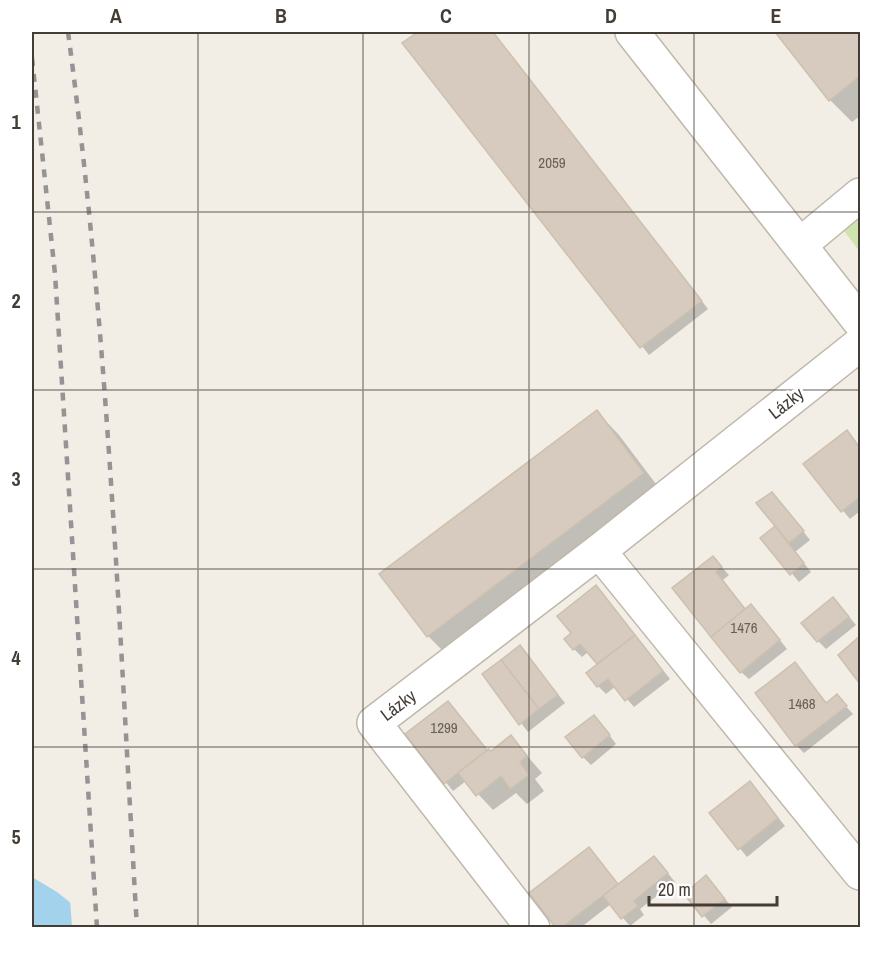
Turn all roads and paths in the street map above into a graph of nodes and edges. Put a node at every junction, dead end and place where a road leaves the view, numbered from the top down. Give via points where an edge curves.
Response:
1 (632, 32) edge
2 (861, 195) edge
3 (801, 244) junction
4 (861, 322) edge
5 (861, 344) edge
6 (599, 551) junction
7 (861, 873) edge
8 (533, 927) edge

1 - 3 street
2 - 3 street
3 - 4 street
5 - 6 street, Lázky
6 - 7 street
6 - 8 street, Lázky via 374,723

